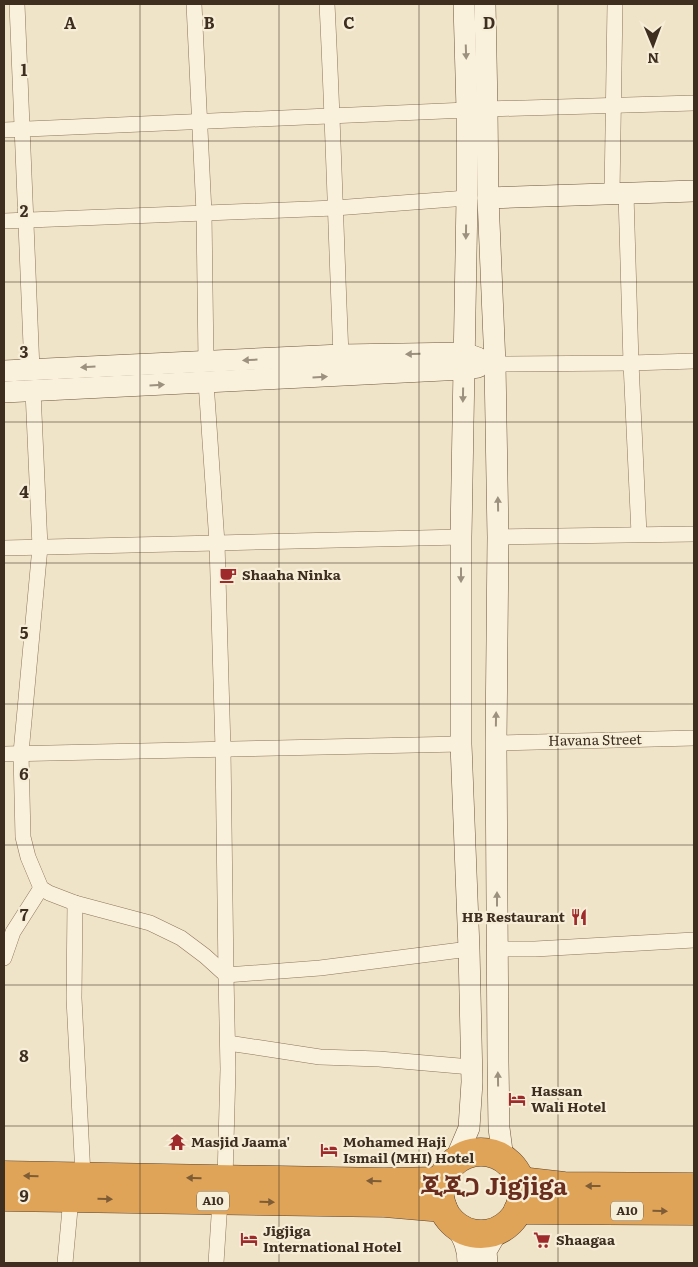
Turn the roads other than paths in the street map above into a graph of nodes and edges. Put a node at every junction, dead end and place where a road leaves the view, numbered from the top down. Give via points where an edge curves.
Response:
1 (17, 4) edge
2 (194, 4) edge
3 (327, 4) edge
4 (464, 4) edge
5 (485, 4) edge
6 (615, 4) edge
7 (694, 102) edge
8 (614, 105) junction
9 (477, 110) junction
10 (333, 116) junction
11 (200, 122) junction
12 (4, 130) edge
13 (22, 130) junction
14 (694, 191) edge
15 (619, 194) junction
16 (477, 198) junction
17 (335, 208) junction
18 (204, 213) junction
19 (26, 220) junction
20 (4, 221) edge
21 (341, 355) junction
22 (464, 361) junction
23 (694, 361) edge
24 (631, 363) junction
25 (495, 364) junction
26 (32, 370) junction
27 (4, 371) edge
28 (206, 372) junction
29 (33, 391) junction
30 (4, 392) edge
31 (638, 534) junction
32 (694, 534) edge
33 (461, 537) junction
34 (498, 537) junction
35 (217, 543) junction
36 (40, 547) junction
37 (4, 548) edge
38 (694, 738) edge
39 (496, 742) junction
40 (461, 744) junction
41 (223, 748) junction
42 (21, 753) junction
43 (4, 754) edge
44 (41, 888) junction
45 (76, 902) junction
46 (694, 940) edge
47 (469, 949) junction
48 (498, 949) junction
49 (4, 958) edge
50 (226, 975) junction
51 (228, 1043) junction
52 (471, 1067) junction
53 (503, 1159) junction
54 (448, 1171) junction
55 (4, 1175) edge
56 (520, 1181) junction
57 (77, 1187) junction
58 (694, 1187) edge
59 (223, 1190) junction
60 (4, 1197) edge
61 (518, 1210) junction
62 (694, 1211) edge
63 (449, 1216) junction
64 (498, 1230) junction
65 (65, 1263) edge
66 (216, 1263) edge
67 (468, 1263) edge
68 (487, 1263) edge

1 - 13 street
2 - 11 street
3 - 10 street
4 -> 9 main road
5 - 9 main road
6 - 8 street
7 - 8 street
8 - 9 street
8 - 15 street
9 - 10 street
9 - 16 main road
10 - 11 street
10 - 17 street
11 - 13 street
11 - 18 street
12 - 13 street
13 - 19 street
14 - 15 main road
15 - 16 main road
15 - 24 street
16 - 17 street
16 -> 22 main road
16 - 25 main road
17 - 18 street
17 - 21 street
18 - 19 street
18 - 28 street
19 - 20 street
19 - 26 street
22 -> 21 main road
21 -> 28 main road
22 - 25 main road
28 -> 22 main road
22 -> 33 main road
23 - 24 street
24 - 25 street
24 - 31 street
34 -> 25 main road
26 - 27 main road
28 -> 26 main road
29 -> 28 main road
28 - 35 street
29 - 30 main road
29 - 36 street
31 - 32 street
31 - 34 street
33 - 35 street
33 -> 40 main road
39 -> 34 main road
35 - 36 street
35 - 41 street
36 - 37 street
36 - 42 street
38 - 39 street, Havana Street
48 -> 39 main road
40 - 41 street
40 - 47 main road
41 - 42 street
41 - 50 street
42 - 43 street
42 - 44 street via 23,837
44 - 45 street
44 - 49 street via 13,932
45 - 50 street via 150,923 182,938
45 - 57 street
46 - 48 street
47 - 50 street via 320,968
47 - 52 main road
53 -> 48 main road via 499,1128
50 - 51 street
51 - 52 street via 320,1057
51 - 59 street
52 - 54 main road via 469,1128
53 - 54 highway, A10 via 487,1152 475,1152 465,1155
53 - 56 highway via 515,1170
54 -> 59 highway, A10 via 384,1182
54 - 63 highway via 440,1194
57 -> 55 highway, A10
58 -> 56 highway, A10 via 564,1186
56 - 61 highway via 522,1196
57 - 59 highway, A10
57 - 60 highway, A10
57 - 65 street
59 -> 63 highway, A10 via 385,1203
59 - 66 street
61 -> 62 highway, A10
61 - 64 highway via 513,1219
63 - 64 highway, A10 via 471,1232
63 - 67 main road via 465,1240
64 - 68 main road via 486,1251

